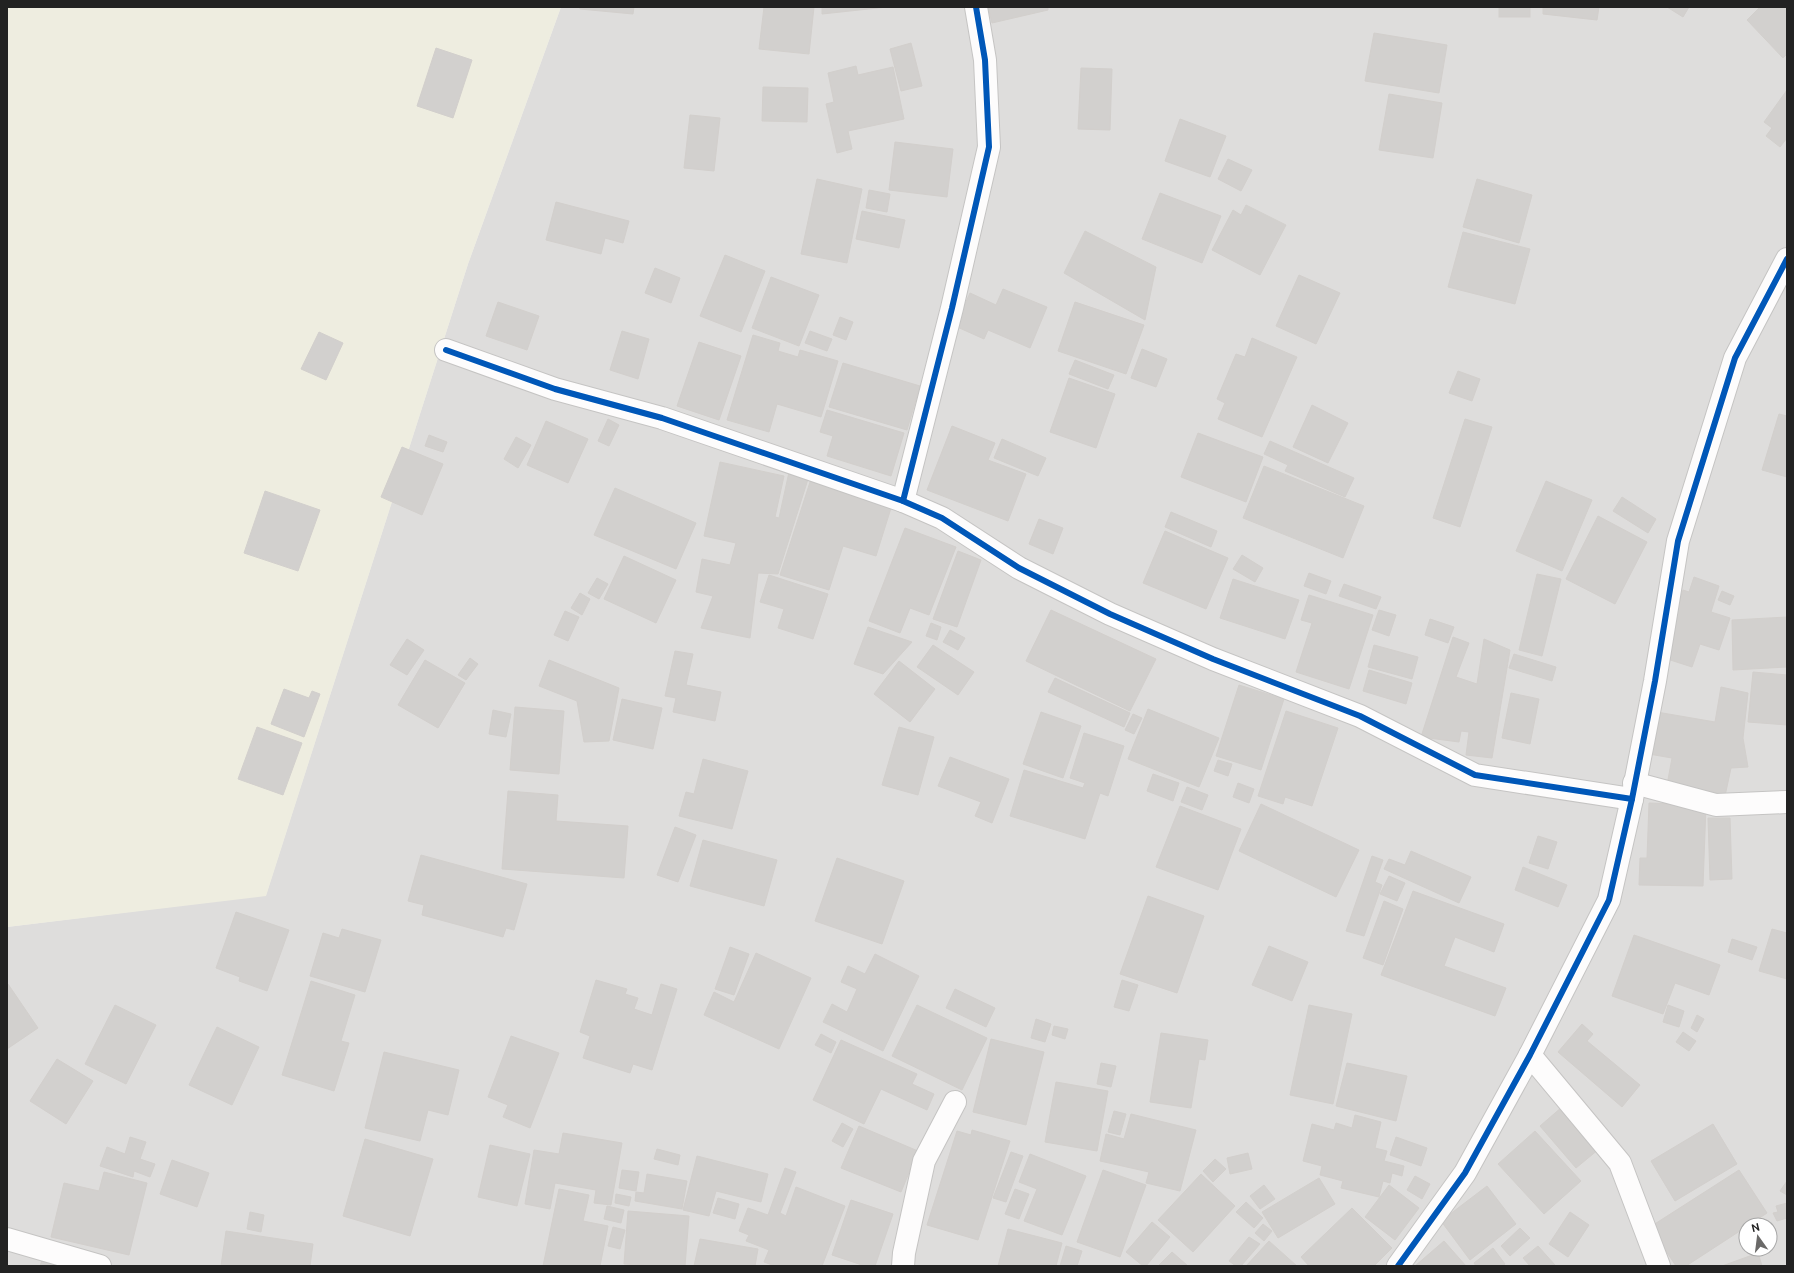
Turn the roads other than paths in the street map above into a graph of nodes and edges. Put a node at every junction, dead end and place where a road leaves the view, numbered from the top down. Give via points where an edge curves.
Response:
1 (976, 7) edge
2 (1787, 259) edge
3 (446, 350) dead end
4 (903, 501) junction
5 (1633, 791) junction
6 (1787, 802) edge
7 (1530, 1055) junction
8 (955, 1102) dead end
9 (7, 1239) edge
10 (100, 1266) edge
11 (903, 1266) edge
12 (1398, 1266) edge
13 (1659, 1266) edge

1 - 4 street via 985,60 989,147 952,308
2 - 5 street via 1735,358 1678,541
3 - 4 street via 555,389 662,418
4 - 5 street via 942,518 1019,568 1110,614 1213,659 1360,716 1475,775
5 - 6 street via 1716,805
5 - 7 street via 1609,900
7 - 12 street via 1465,1172
7 - 13 street via 1620,1163
8 - 11 street via 924,1161
9 - 10 street

